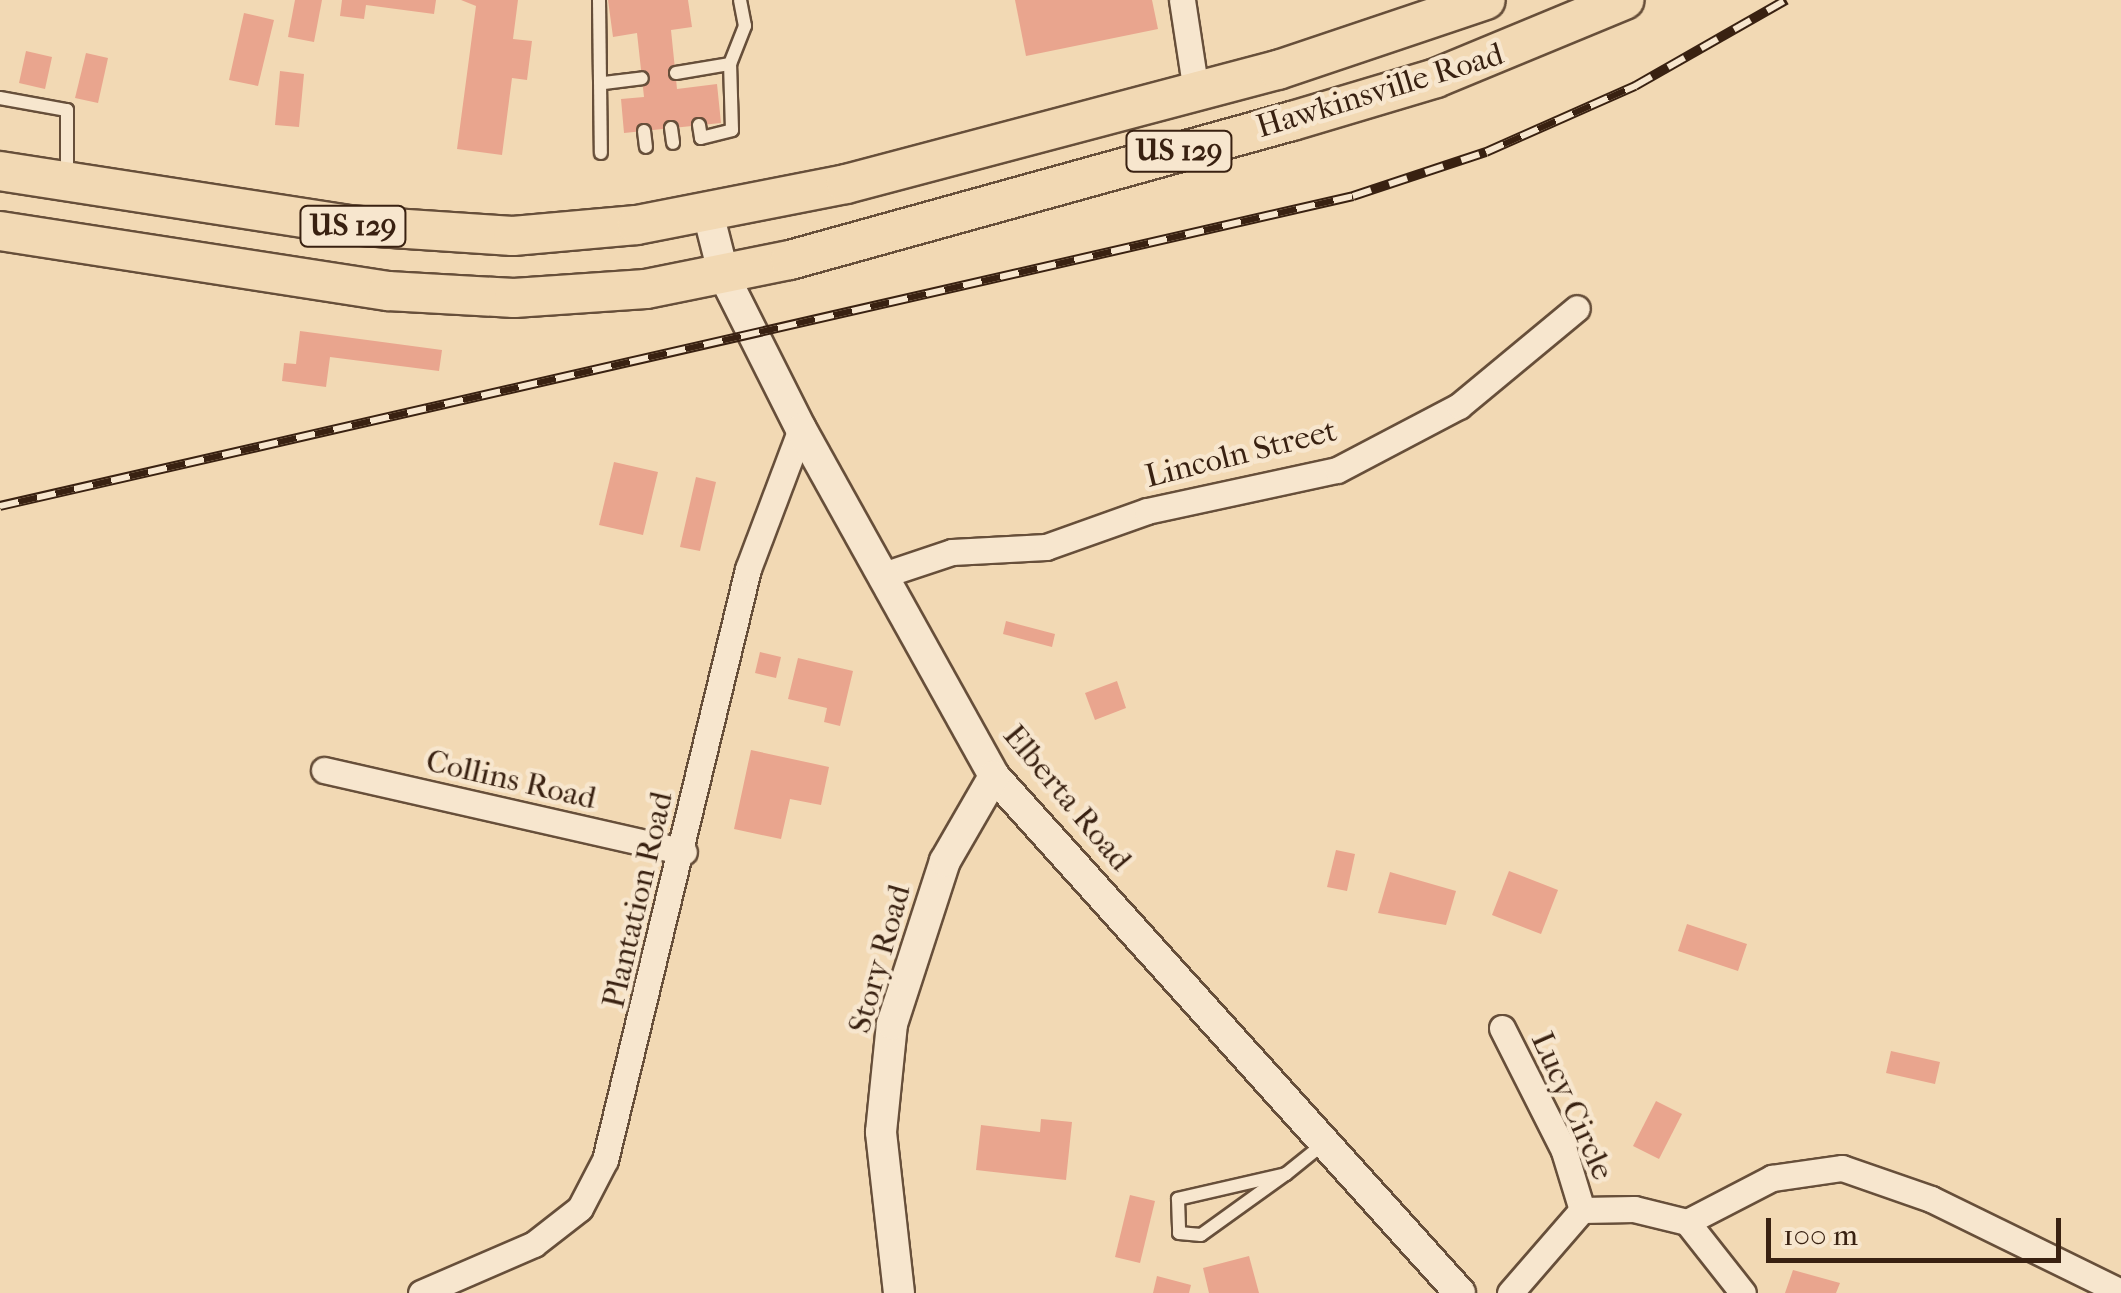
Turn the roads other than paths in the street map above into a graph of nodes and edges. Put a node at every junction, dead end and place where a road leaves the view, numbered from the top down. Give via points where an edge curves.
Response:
1 (598, 0) edge
2 (740, 0) edge
3 (1182, 0) edge
4 (1486, 0) edge
5 (1624, 0) edge
6 (730, 64) junction
7 (692, 71) junction
8 (676, 74) dead end
9 (604, 83) junction
10 (694, 87) dead end
11 (1196, 92) junction
12 (640, 97) dead end
13 (0, 98) edge
14 (699, 125) dead end
15 (671, 128) dead end
16 (644, 131) dead end
17 (673, 143) dead end
18 (646, 147) dead end
19 (601, 153) dead end
20 (0, 171) edge
21 (67, 182) junction
22 (709, 217) junction
23 (0, 231) edge
24 (724, 276) junction
25 (1577, 308) dead end
26 (800, 429) junction
27 (883, 575) junction
28 (324, 770) dead end
29 (994, 776) junction
30 (684, 852) junction
31 (1502, 1028) dead end
32 (1324, 1143) junction
33 (1286, 1174) junction
34 (1582, 1210) junction
35 (1687, 1222) junction
36 (2121, 1292) edge
37 (421, 1293) edge
38 (900, 1293) edge
39 (1460, 1293) edge
40 (1510, 1293) edge
41 (1743, 1293) edge

1 - 9 lane
2 - 6 lane via 745,26
3 - 11 street
4 - 11 main road, Hawkinsville Road / US 129
5 - 24 main road, Hawkinsville Road / US 129 via 1436,78
6 - 7 lane
6 - 14 lane via 732,130 701,138
7 - 8 lane
7 - 10 lane
9 - 12 lane via 640,78
9 - 19 lane
11 - 22 main road, Hawkinsville Road / US 129
13 - 21 lane via 68,110
15 - 17 lane
16 - 18 lane
20 - 21 main road, US 129
21 - 22 main road, US 129 via 348,225 514,236
22 - 24 street, Elberta Road
23 - 24 main road, US 129 via 388,290 574,296
24 - 26 street, Elberta Road
25 - 27 street, Lincoln Street via 1459,406 1337,470 1147,511 1046,546 952,552
26 - 27 street, Elberta Road
26 - 30 street, Plantation Road via 748,569
27 - 29 street, Elberta Road
28 - 30 street, Collins Road
29 - 32 street, Elberta Road
29 - 38 street, Story Road via 945,860 892,1024 881,1132
30 - 37 street, Plantation Road via 619,1119 580,1208 534,1244
31 - 34 street, Lucy Circle via 1564,1151
32 - 33 lane
32 - 39 street, Elberta Road
33 - 33 lane via 1201,1235 1180,1233 1178,1199
34 - 35 street via 1634,1208
34 - 40 street
35 - 36 street via 1772,1178 1842,1168 1931,1198
35 - 41 street

